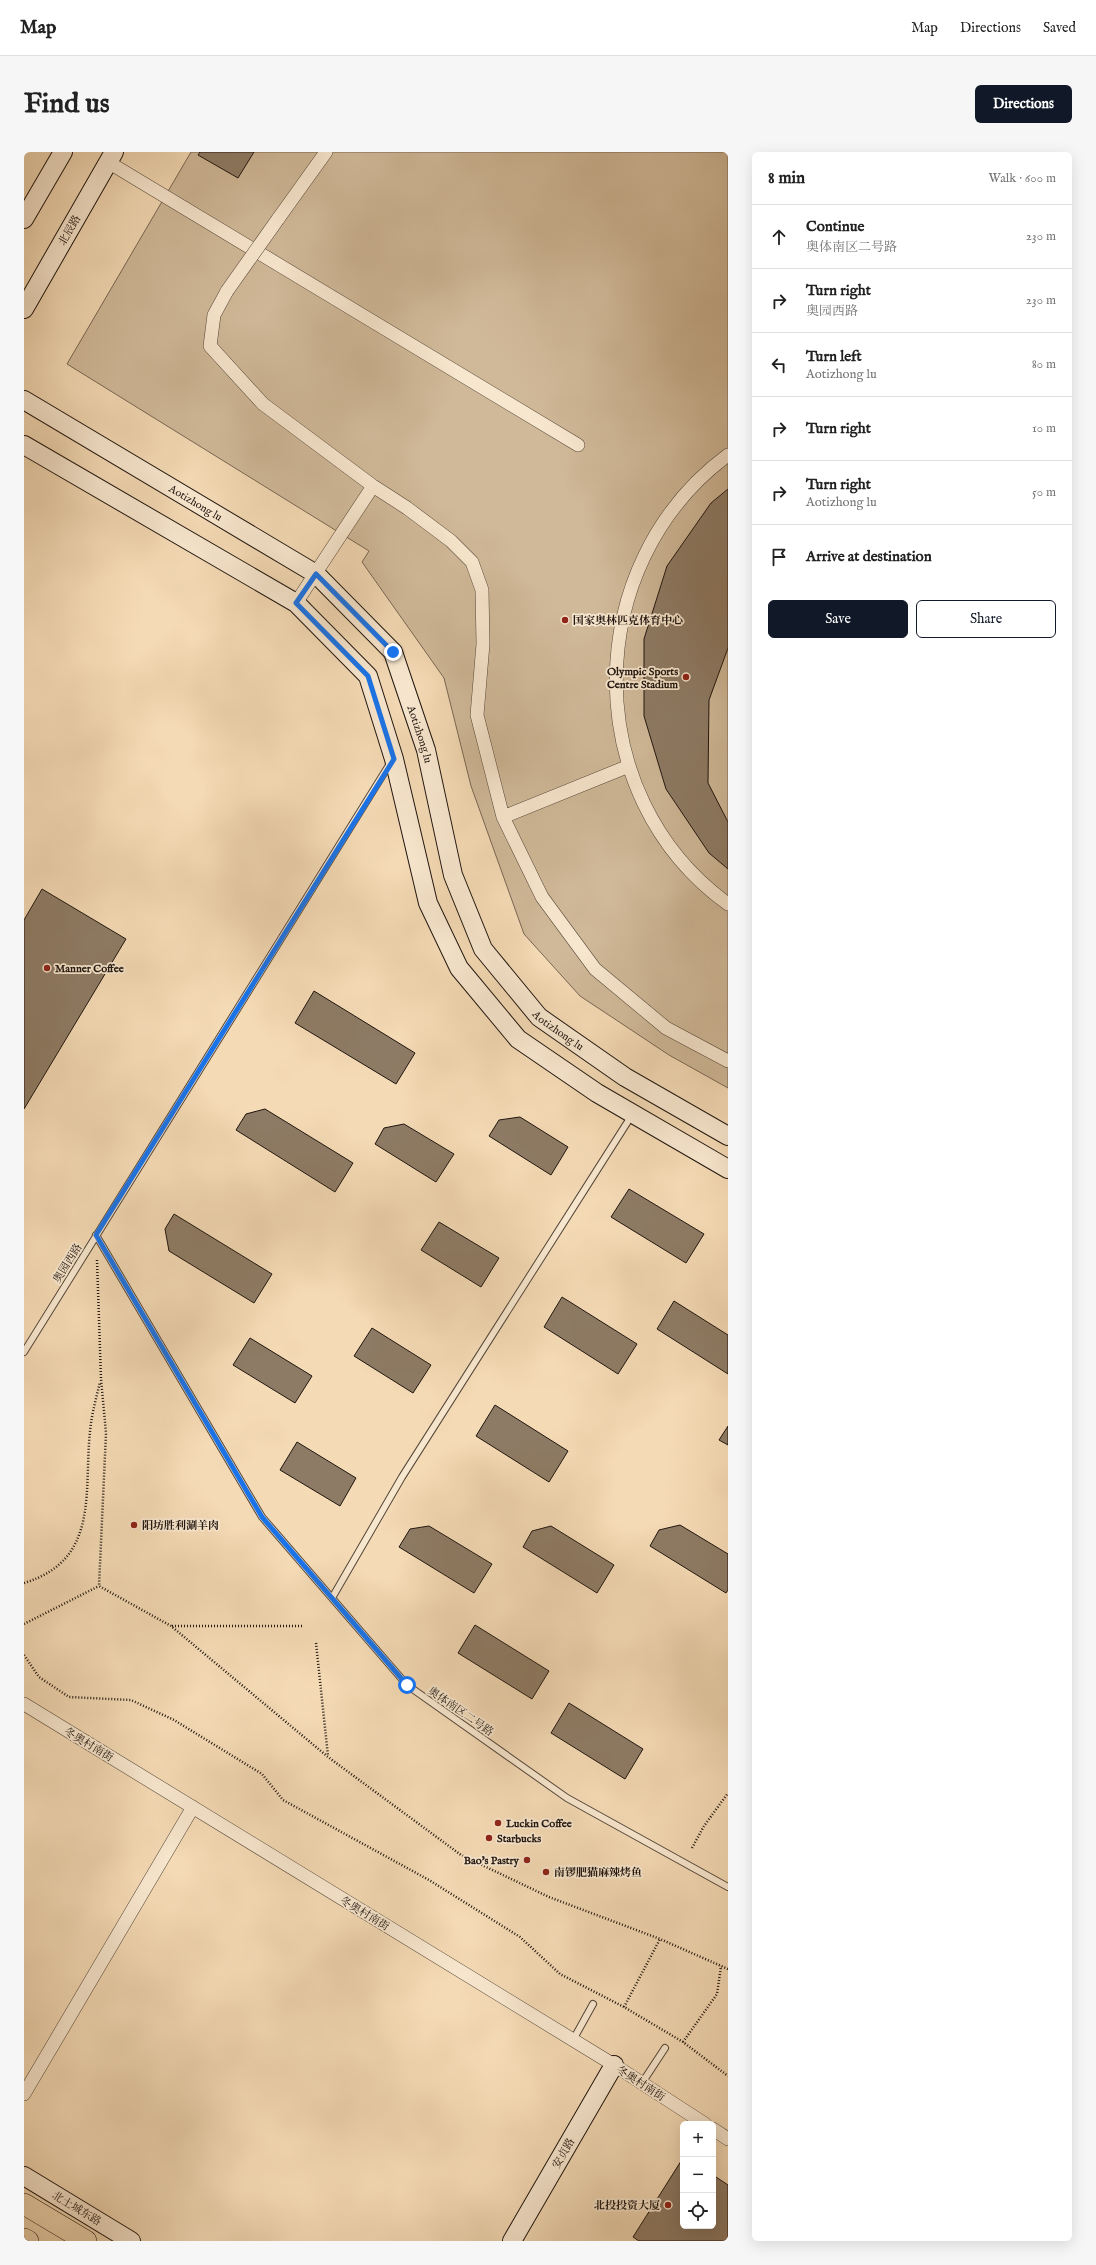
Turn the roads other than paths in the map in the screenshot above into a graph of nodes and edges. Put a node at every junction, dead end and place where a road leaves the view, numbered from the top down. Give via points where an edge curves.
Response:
1 (63, 152) edge
2 (326, 152) edge
3 (111, 157) edge
4 (24, 220) edge
5 (24, 309) edge
6 (24, 400) edge
7 (24, 445) edge
8 (578, 445) dead end
9 (728, 456) edge
10 (373, 486) junction
11 (316, 574) junction
12 (296, 603) junction
13 (394, 759) junction
14 (629, 766) junction
15 (502, 817) junction
16 (728, 904) edge
17 (728, 1061) edge
18 (633, 1113) junction
19 (728, 1136) edge
20 (728, 1169) edge
21 (96, 1235) junction
22 (24, 1352) edge
23 (332, 1598) junction
24 (24, 1704) edge
25 (193, 1808) junction
26 (728, 1887) edge
27 (593, 2004) dead end
28 (573, 2040) junction
29 (665, 2048) dead end
30 (614, 2065) junction
31 (642, 2083) junction
32 (24, 2094) edge
33 (700, 2121) edge
34 (716, 2131) edge
35 (728, 2139) edge
36 (24, 2176) edge
37 (24, 2204) edge
38 (24, 2239) edge
39 (28, 2241) edge
40 (86, 2241) edge
41 (131, 2241) edge
42 (512, 2241) edge

1 - 4 main road
2 - 10 street, bridge via 227,291 214,314 210,346 262,404
3 - 5 main road, 北辰路
3 - 8 street
6 - 11 main road, Aotizhong lu
7 - 12 main road
9 - 14 street via 692,486 671,512 652,540 626,601 619,634 616,687 621,734
10 - 11 street
10 - 15 street via 451,541 472,562 482,590 483,644 477,715
11 - 12 street
11 - 19 main road, Aotizhong lu via 393,652 426,750 453,875 483,949 538,1017 625,1077
12 - 13 main road via 368,676
13 - 18 main road via 428,903 459,968 518,1039 597,1093
13 - 21 lane, 奥园西路
14 - 15 street
14 - 16 street via 641,796 674,851 695,875
15 - 17 street via 542,897 595,969 666,1028
18 - 20 main road
18 - 23 lane via 402,1477
21 - 22 lane, 奥园西路
21 - 23 lane, 奥体南区二号路 via 262,1517
23 - 26 lane, 奥体南区二号路 via 407,1685 567,1798
24 - 25 street, 冬奥村南街
25 - 28 street, 冬奥村南街
25 - 32 street
27 - 28 lane
28 - 30 street, 冬奥村南街
29 - 31 lane
30 - 31 street, 冬奥村南街
30 - 42 main road, 安贞路
31 - 33 street, 冬奥村南街
34 - 35 street
36 - 41 main road, 北土城东路
37 - 40 main road
38 - 39 main road

